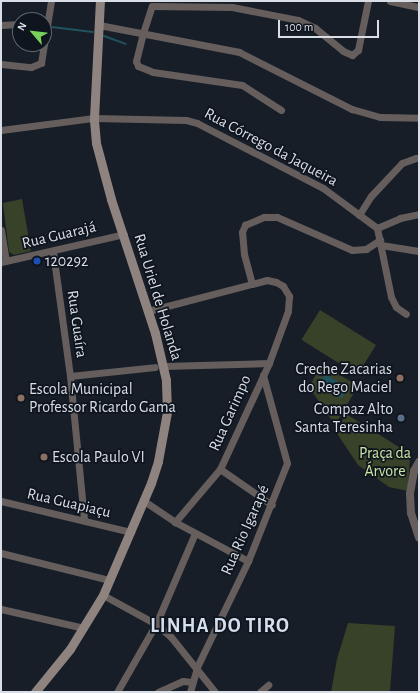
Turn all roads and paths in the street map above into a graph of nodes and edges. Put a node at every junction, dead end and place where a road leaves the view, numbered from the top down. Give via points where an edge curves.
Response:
1 (51, 1) edge
2 (100, 1) edge
3 (368, 1) edge
4 (390, 1) edge
5 (419, 6) edge
6 (48, 12) edge
7 (12, 24) edge
8 (1, 25) edge
9 (99, 25) junction
10 (143, 33) junction
11 (44, 52) edge
12 (1, 64) edge
13 (281, 110) dead end
14 (94, 118) junction
15 (419, 118) edge
16 (1, 130) edge
17 (416, 158) dead end
18 (360, 214) junction
19 (419, 214) edge
20 (377, 228) junction
21 (1, 230) edge
22 (124, 234) junction
23 (380, 242) junction
24 (419, 251) edge
25 (53, 252) junction
26 (3, 262) edge
27 (252, 284) junction
28 (148, 311) junction
29 (406, 314) dead end
30 (269, 363) junction
31 (164, 366) junction
32 (154, 367) dead end
33 (263, 374) junction
34 (70, 376) junction
35 (419, 462) edge
36 (220, 469) junction
37 (1, 501) edge
38 (144, 502) junction
39 (272, 505) junction
40 (84, 520) junction
41 (175, 522) junction
42 (131, 532) junction
43 (195, 533) junction
44 (419, 538) edge
45 (1, 553) edge
46 (248, 561) junction
47 (109, 580) junction
48 (103, 595) junction
49 (1, 609) edge
50 (156, 624) junction
51 (84, 628) junction
52 (197, 667) junction
53 (192, 682) junction
54 (268, 685) dead end
55 (35, 692) edge
56 (117, 692) edge
57 (158, 692) edge
58 (190, 692) edge
59 (215, 692) edge
60 (260, 692) edge

1 - 6 street
2 - 9 main road, Rua Uriel de Holanda
3 - 10 street via 358,50 352,55 307,23 232,7 152,6
4 - 5 street
7 - 8 street
9 - 10 street
9 - 14 main road, Rua Uriel de Holanda
10 - 13 street via 136,60 143,70 242,84
10 - 15 street via 239,52 365,113 380,117
11 - 12 street via 40,63 31,67
14 - 16 street, Rua Córrego da Jaqueira
14 - 18 street, Rua Córrego da Jaqueira via 186,120 197,123 323,188
14 - 22 main road, Rua Uriel de Holanda via 101,164
17 - 18 street via 402,164 371,196
18 - 20 street, Rua Córrego da Jaqueira
19 - 20 street via 400,218
20 - 23 street
21 - 26 street
22 - 25 street, Rua Guarajá via 82,248
22 - 28 main road, Rua Uriel de Holanda
23 - 24 street
23 - 27 street via 366,249 352,250 272,216 250,222 243,228 244,254
23 - 29 street via 391,297 396,307
25 - 26 street, Rua Guarajá
25 - 34 street, Rua Guaíra
27 - 28 street
27 - 30 street, Rua Garimpo via 267,280 276,282 287,291 289,303
28 - 31 main road, Rua Uriel de Holanda
30 - 31 street
30 - 33 street, Rua Garimpo
31 - 38 main road, Rua Uriel de Holanda via 168,395 164,433
32 - 34 street
33 - 36 street, Rua Garimpo
33 - 39 street, Rua Rio Igarapé via 288,458
34 - 40 street, Rua Guaíra
35 - 44 street via 414,471 410,494 411,513
36 - 39 street
36 - 41 street, Rua Garimpo
37 - 40 street, Rua Guapiaçu
38 - 41 street
38 - 42 main road, Rua Uriel de Holanda
39 - 46 street, Rua Rio Igarapé
40 - 42 street, Rua Guapiaçu
41 - 43 street
42 - 47 main road, Rua Uriel de Holanda
43 - 46 street
43 - 50 street
45 - 47 street
46 - 52 street, Rua Rio Igarapé
47 - 48 main road, Rua Uriel de Holanda
48 - 50 street
48 - 51 main road, Rua Uriel de Holanda
49 - 51 street
50 - 52 street
50 - 56 street
51 - 55 main road, Rua Uriel de Holanda
52 - 53 street, Rua Rio Igarapé
52 - 59 street
53 - 57 street via 183,681
53 - 58 street, Rua Rio Igarapé
54 - 60 street

